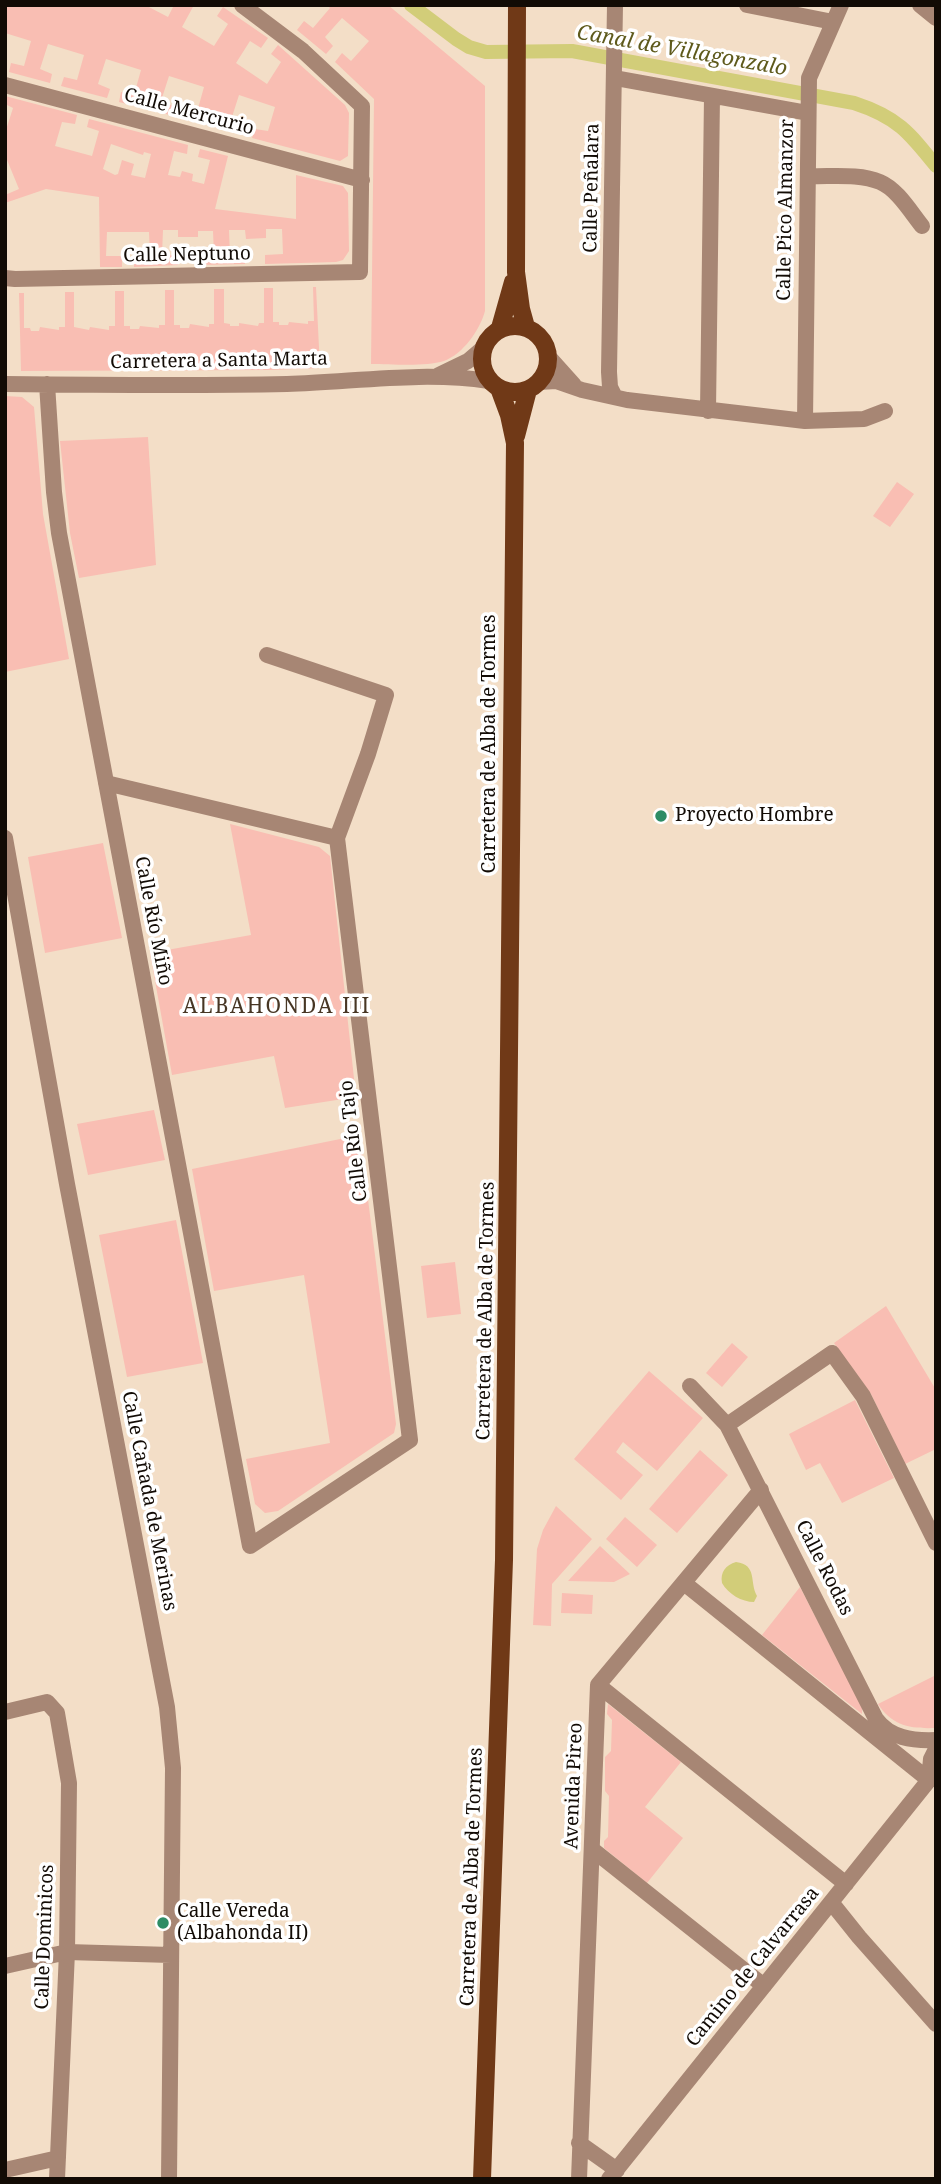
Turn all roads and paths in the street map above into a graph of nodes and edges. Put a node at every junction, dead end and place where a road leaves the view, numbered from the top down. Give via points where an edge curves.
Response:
1 (242, 5) edge
2 (517, 5) edge
3 (615, 5) edge
4 (747, 5) edge
5 (841, 5) edge
6 (920, 5) edge
7 (936, 18) edge
8 (833, 22) junction
9 (615, 66) junction
10 (5, 85) edge
11 (712, 96) junction
12 (809, 102) junction
13 (808, 176) junction
14 (362, 180) junction
15 (922, 226) dead end
16 (516, 272) junction
17 (10, 279) edge
18 (526, 327) junction
19 (500, 328) junction
20 (482, 349) junction
21 (548, 356) junction
22 (609, 372) junction
23 (433, 377) junction
24 (5, 384) edge
25 (47, 384) junction
26 (494, 385) junction
27 (533, 386) junction
28 (579, 389) junction
29 (615, 397) junction
30 (708, 411) junction
31 (885, 411) dead end
32 (805, 421) junction
33 (515, 443) junction
34 (267, 655) dead end
35 (106, 783) junction
36 (5, 838) edge
37 (337, 838) junction
38 (690, 1386) dead end
39 (727, 1425) junction
40 (410, 1440) joint
41 (761, 1490) junction
42 (936, 1543) edge
43 (684, 1583) junction
44 (598, 1685) junction
45 (5, 1712) edge
46 (882, 1734) junction
47 (936, 1740) edge
48 (936, 1749) edge
49 (933, 1775) edge
50 (593, 1850) junction
51 (846, 1884) junction
52 (831, 1902) junction
53 (66, 1952) junction
54 (171, 1955) junction
55 (5, 1966) edge
56 (764, 1986) junction
57 (936, 2024) edge
58 (579, 2143) junction
59 (58, 2158) junction
60 (5, 2171) edge
61 (613, 2174) edge
62 (57, 2179) edge
63 (169, 2179) edge
64 (482, 2179) edge
65 (579, 2179) edge

1 - 14 street via 303,51 362,106
2 - 16 main road
3 - 9 street, Calle Peñalara
4 - 8 street
5 - 8 street, Calle Pico Almanzor
6 - 7 street
8 - 12 street, Calle Pico Almanzor via 809,78
9 - 11 street
9 - 22 street, Calle Peñalara
10 - 14 street, Calle Mercurio
11 - 12 street
11 - 30 street
12 - 13 street, Calle Pico Almanzor
13 - 15 street via 881,182
13 - 32 street, Calle Pico Almanzor
14 - 17 street, Calle Neptuno via 360,272
16 - 18 main road
16 - 19 main road
18 - 19 main road
18 - 21 main road via 541,339
19 - 20 main road
20 - 23 street, Carretera a Santa Marta
20 - 26 main road via 482,368
21 - 27 main road via 546,370
21 - 28 street
22 - 28 street
22 - 29 street, Calle Peñalara
23 - 25 street, Carretera a Santa Marta via 289,384
23 - 26 street, Carretera a Santa Marta
24 - 25 street, Carretera a Santa Marta
25 - 35 street, Calle Río Miño via 59,533
26 - 27 main road via 515,392
26 - 33 main road, Carretera de Alba de Tormes via 509,415
27 - 28 street via 555,381
27 - 33 main road, Carretera de Alba de Tormes
28 - 29 street
29 - 30 street
30 - 32 street
31 - 32 street via 864,419
33 - 64 main road, Carretera de Alba de Tormes via 504,1560
34 - 37 street via 386,695
35 - 37 street
35 - 40 street, Calle Río Miño via 250,1546
36 - 54 street, Calle Cañada de Merinas via 167,1707 173,1768
37 - 40 street, Calle Río Tajo
38 - 39 street, Calle Rodas
39 - 41 street, Calle Rodas
39 - 42 street via 832,1353 863,1396
41 - 43 street
41 - 46 street, Calle Rodas
43 - 44 street
43 - 46 street
44 - 50 street, Avenida Pireo
44 - 51 street
45 - 53 street, Calle Dominicos via 47,1702 57,1713 69,1783
46 - 47 street
46 - 49 street
48 - 49 street
49 - 51 street, Camino de Calvarrasa
50 - 56 street
50 - 58 street, Avenida Pireo
51 - 52 street, Camino de Calvarrasa
52 - 56 street, Camino de Calvarrasa
52 - 57 street
53 - 54 street
53 - 55 street
53 - 59 street, Calle Dominicos
54 - 63 street, Calle Cañada de Merinas
56 - 61 street, Camino de Calvarrasa
58 - 61 street
58 - 65 street, Avenida Pireo
59 - 60 street
59 - 62 street, Calle Dominicos

